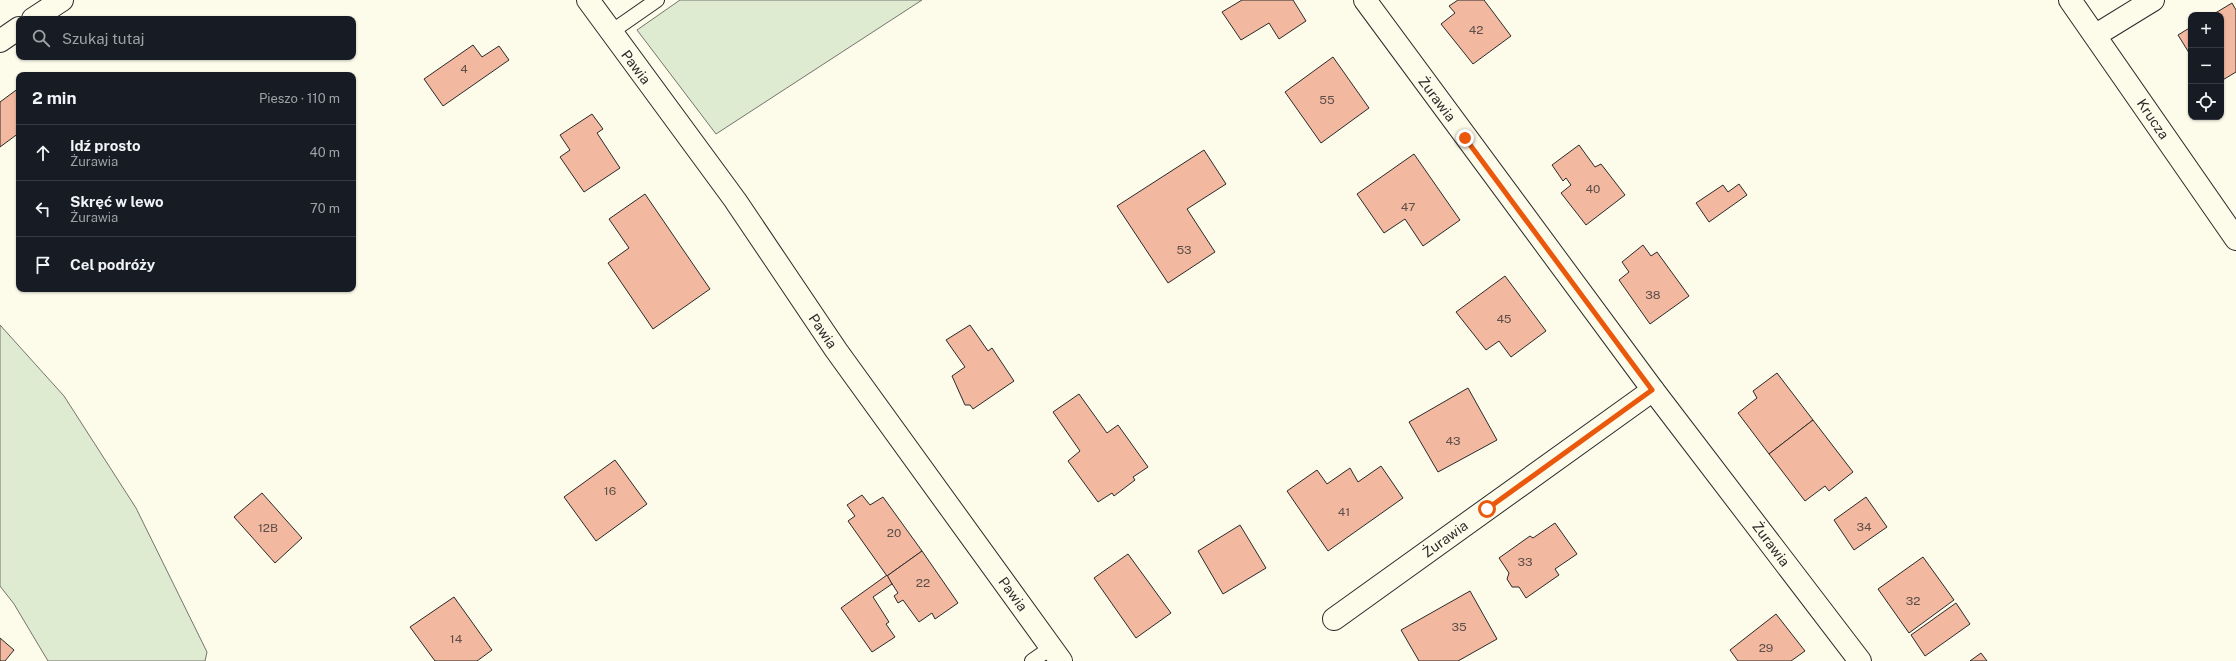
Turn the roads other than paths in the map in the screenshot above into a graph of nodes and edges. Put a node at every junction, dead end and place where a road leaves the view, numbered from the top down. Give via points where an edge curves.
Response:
1 (62, 0) edge
2 (588, 0) edge
3 (657, 0) edge
4 (1365, 0) edge
5 (2070, 0) edge
6 (2153, 0) edge
7 (38, 16) edge
8 (16, 30) edge
9 (611, 32) junction
10 (2096, 35) junction
11 (0, 41) edge
12 (2236, 240) edge
13 (1652, 390) junction
14 (1334, 619) dead end
15 (1056, 654) edge
16 (1032, 661) edge
17 (1860, 661) edge

1 - 7 street
2 - 9 street, Pawia
3 - 9 lane
4 - 13 street, Żurawia
5 - 10 street, Krucza
6 - 10 street
8 - 11 street
9 - 15 street, Pawia via 736,200 836,350
10 - 12 street, Krucza
13 - 14 street, Żurawia
13 - 17 street, Żurawia
15 - 16 lane

